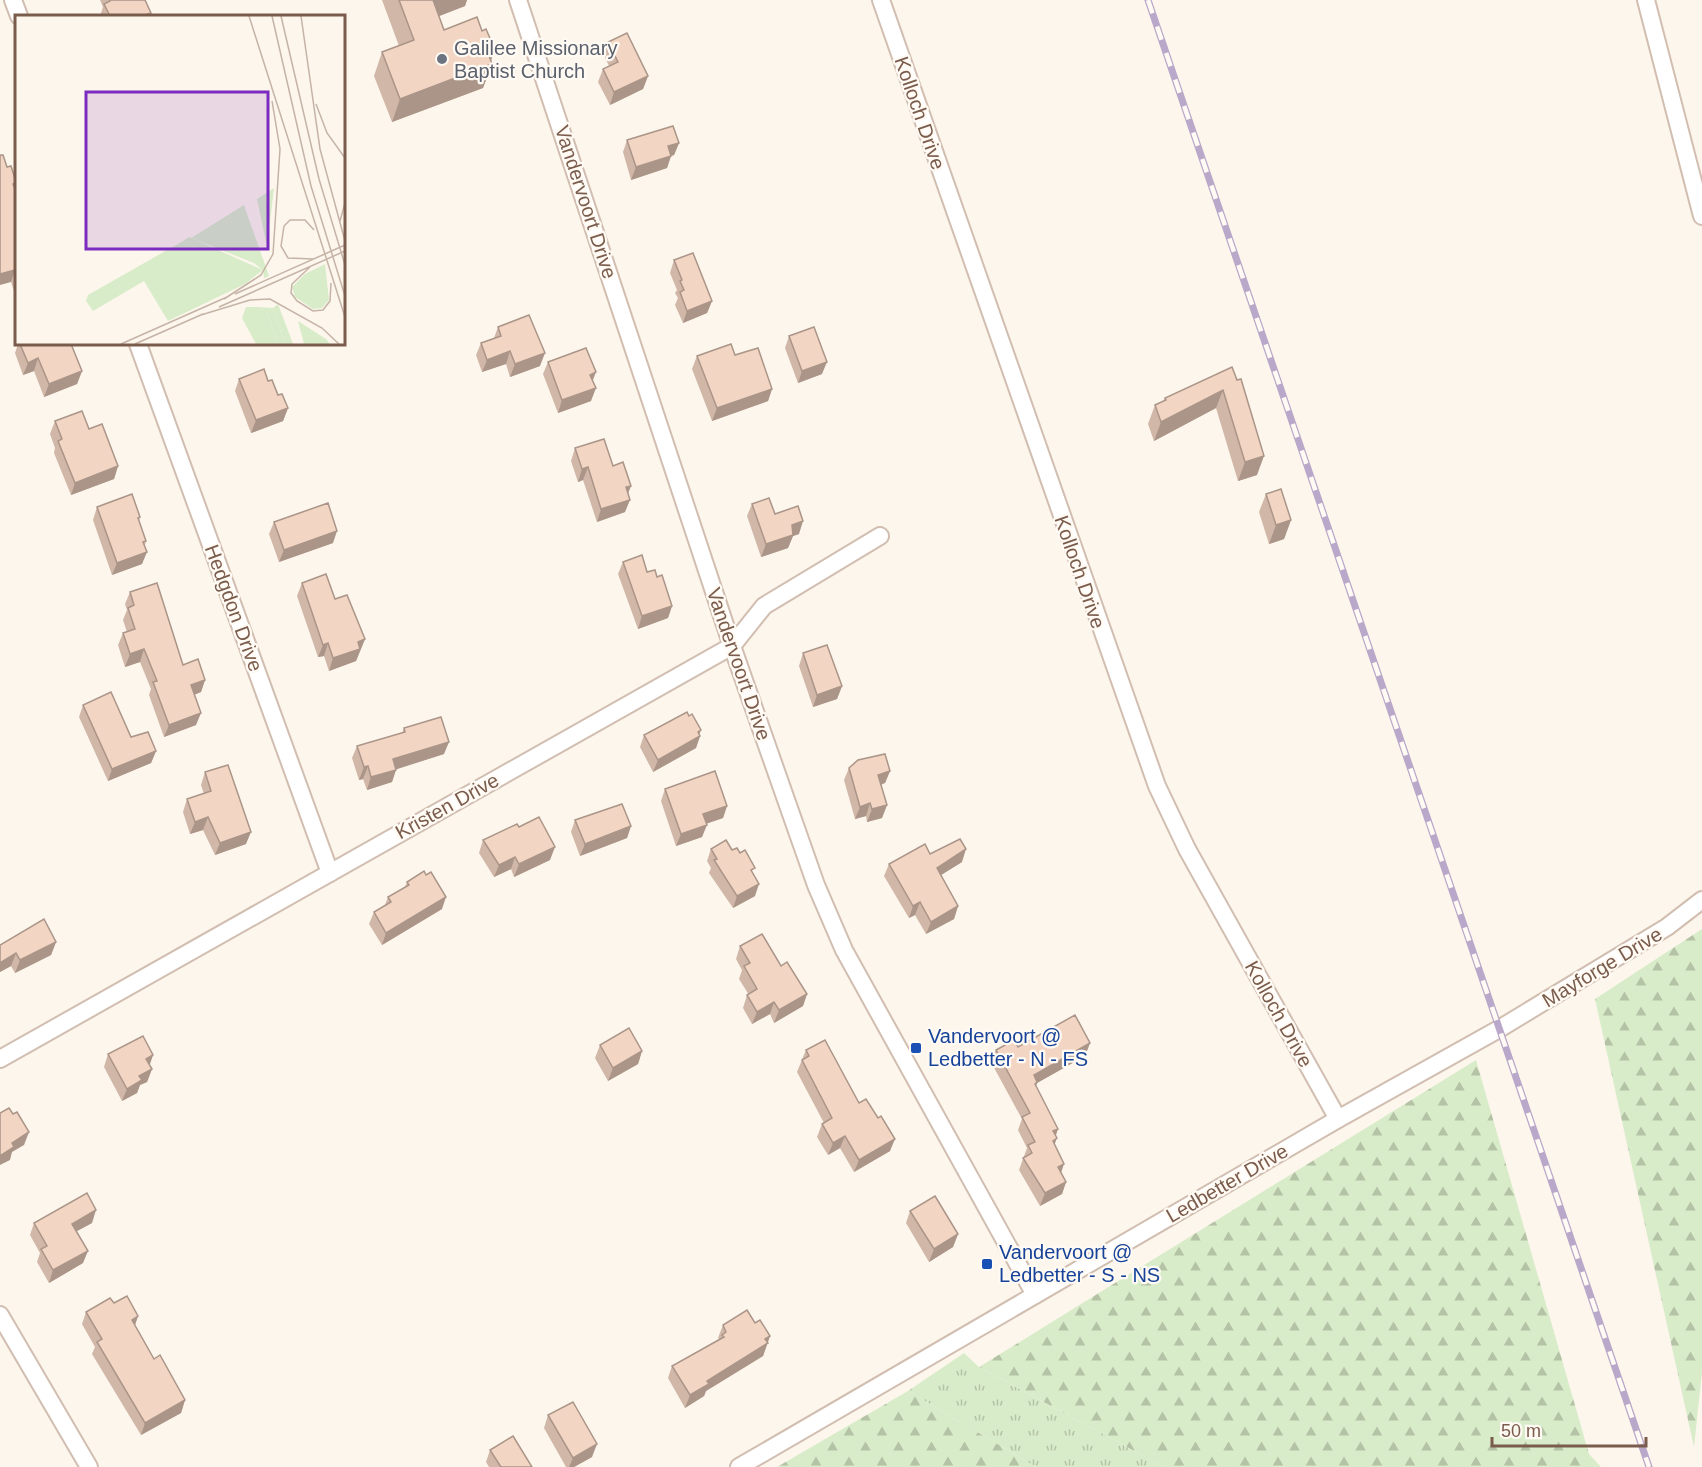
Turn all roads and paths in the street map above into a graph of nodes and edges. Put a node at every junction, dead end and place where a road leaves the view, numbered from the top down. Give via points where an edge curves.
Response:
1 (13, 0) edge
2 (518, 0) edge
3 (881, 0) edge
4 (1646, 0) edge
5 (19, 15) edge
6 (1702, 216) edge
7 (138, 345) edge
8 (880, 536) dead end
9 (732, 646) junction
10 (330, 873) junction
11 (1702, 900) edge
12 (1499, 1029) joint
13 (0, 1059) edge
14 (1338, 1119) junction
15 (1035, 1295) junction
16 (0, 1316) edge
17 (88, 1467) edge
18 (739, 1467) edge

1 - 5 street
2 - 9 street, Vandervoort Drive
3 - 14 street, Kolloch Drive via 1157,786 1187,849
4 - 6 street
7 - 10 street, Hedgdon Drive
8 - 9 street, Kristen Drive via 764,606
9 - 10 street, Kristen Drive
9 - 15 street, Vandervoort Drive via 816,885 844,950
10 - 13 street, Kristen Drive
11 - 12 street, Mayforge Drive via 1667,927
12 - 14 street, Ledbetter Drive
14 - 15 street, Ledbetter Drive
15 - 18 street, Ledbetter Drive
16 - 17 street

